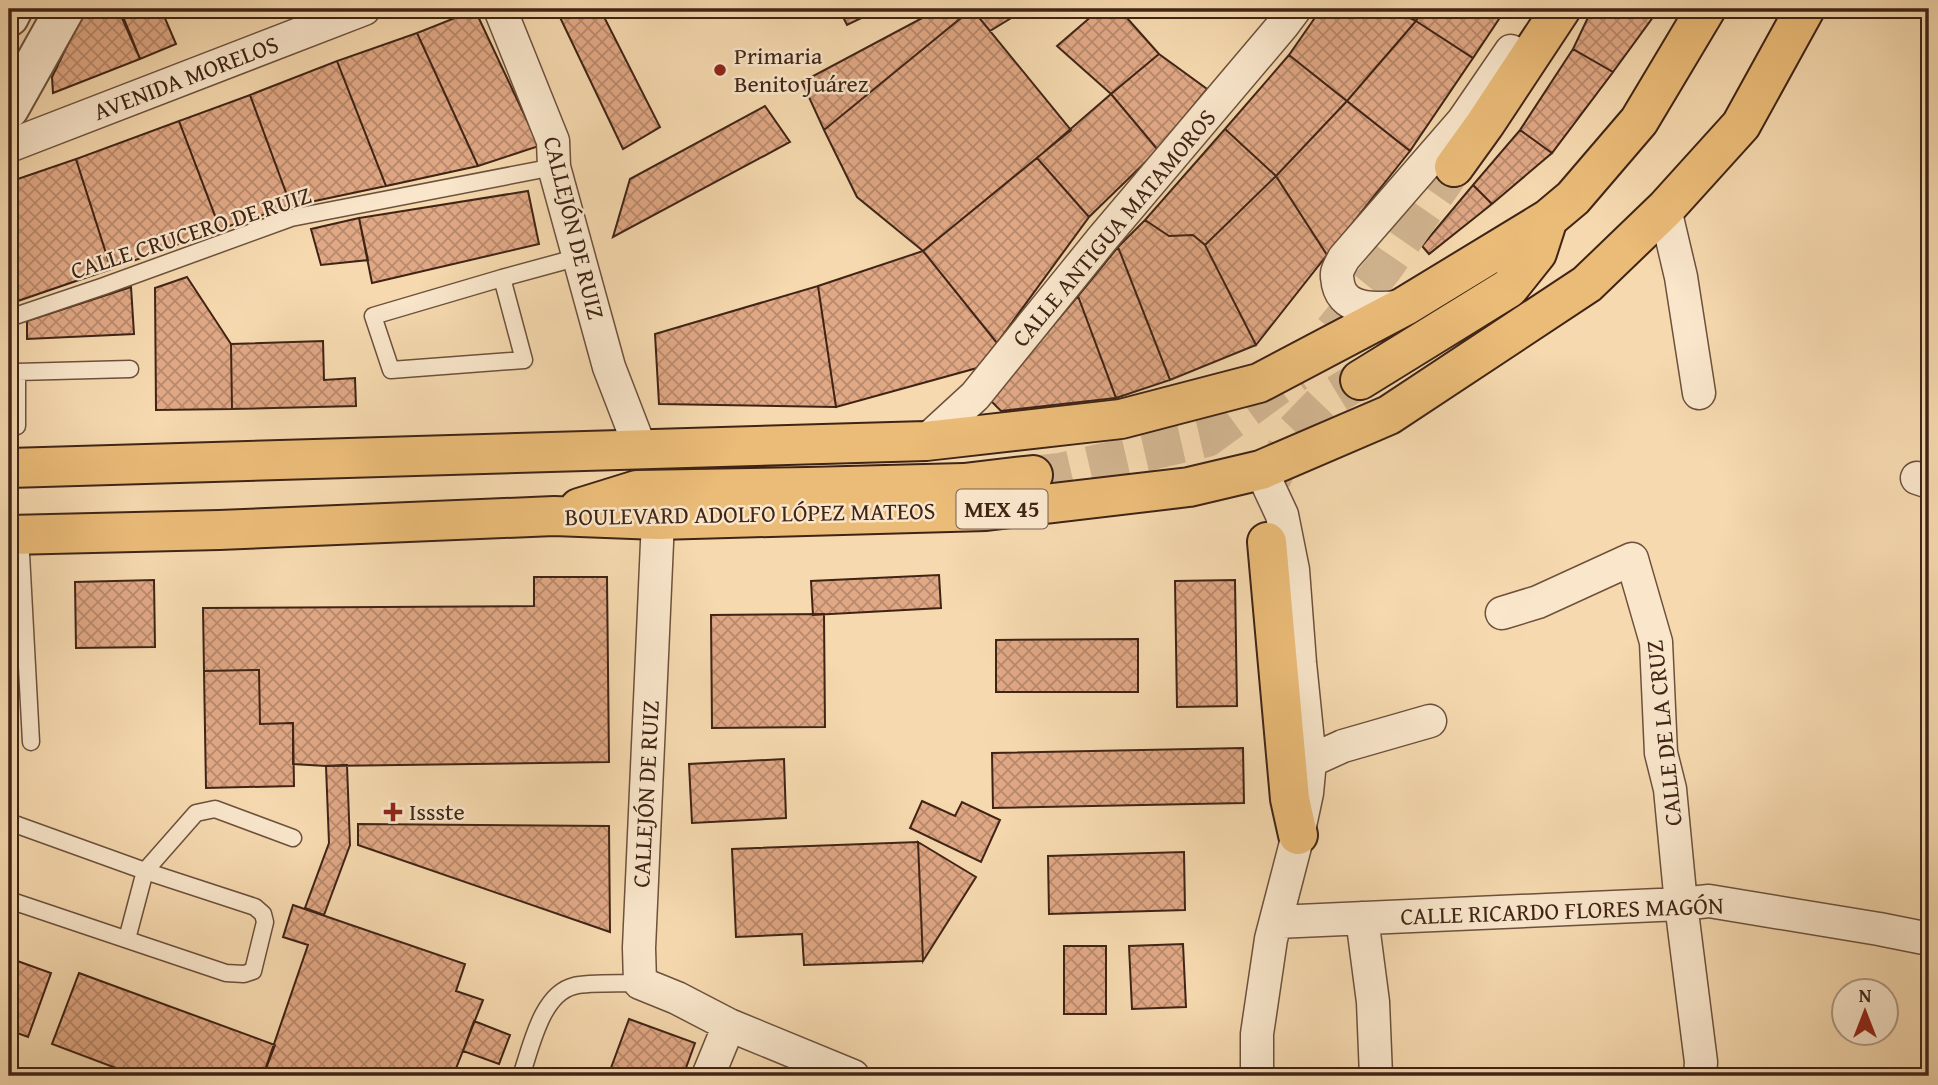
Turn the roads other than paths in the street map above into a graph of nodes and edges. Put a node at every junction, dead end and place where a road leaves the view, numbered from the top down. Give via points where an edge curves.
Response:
1 (13, 9) edge
2 (65, 9) edge
3 (364, 9) edge
4 (500, 9) edge
5 (1295, 9) edge
6 (1540, 9) edge
7 (1560, 9) edge
8 (1706, 9) edge
9 (1805, 9) edge
10 (9, 17) edge
11 (9, 109) edge
12 (9, 146) edge
13 (554, 167) junction
14 (1454, 167) tunnel mouth
15 (1665, 209) junction
16 (1548, 219) junction
17 (579, 257) junction
18 (502, 278) junction
19 (1405, 306) junction
20 (9, 318) edge
21 (130, 369) dead end
22 (1360, 380) tunnel mouth
23 (1699, 393) dead end
24 (9, 426) edge
25 (926, 441) junction
26 (641, 450) junction
27 (9, 468) edge
28 (1261, 470) junction
29 (1033, 475) tunnel mouth
30 (554, 516) junction
31 (658, 520) junction
32 (15, 535) edge
33 (1267, 542) dead end
34 (1502, 613) dead end
35 (1430, 721) dead end
36 (31, 742) dead end
37 (1310, 761) junction
38 (9, 822) edge
39 (1298, 835) junction
40 (293, 838) dead end
41 (145, 871) junction
42 (9, 900) edge
43 (1681, 904) junction
44 (1362, 918) junction
45 (1276, 922) junction
46 (127, 939) junction
47 (1929, 939) edge
48 (640, 983) junction
49 (729, 1025) junction
50 (521, 1076) edge
51 (708, 1076) edge
52 (853, 1076) edge
53 (1257, 1076) edge
54 (1376, 1076) edge
55 (1700, 1076) edge

1 - 10 street
2 - 11 street
3 - 12 street, AVENIDA MORELOS
4 - 13 street, CALLEJÓN DE RUIZ via 553,141
5 - 25 street, CALLE ANTIGUA MATAMOROS via 975,396
6 - 19 street via 1463,121 1343,258 1336,274 1345,298 1362,307
7 - 14 main road
8 - 16 main road via 1639,121 1573,198
9 - 15 main road, BOULEVARD ADOLFO LÓPEZ MATEOS / MEX 45 via 1741,125
13 - 17 street, CALLEJÓN DE RUIZ
13 - 20 lane, CALLE CRUCERO DE RUIZ via 291,218
15 - 23 street
15 - 28 main road, BOULEVARD ADOLFO LÓPEZ MATEOS / MEX 45 via 1587,284 1389,415
16 - 19 main road
16 - 22 main road via 1537,253 1509,288
17 - 18 lane
17 - 26 street, CALLEJÓN DE RUIZ via 609,367
18 - 18 lane via 373,316 391,370 524,360
19 - 25 main road via 1259,383 1121,419
21 - 24 lane via 17,372 17,426
25 - 26 main road
26 - 27 main road
28 - 31 main road, BOULEVARD ADOLFO LÓPEZ MATEOS / MEX 45 via 1189,487 986,511
28 - 37 street via 1282,515 1293,570
29 - 30 main road via 964,483 637,490
30 - 31 main road, BOULEVARD ADOLFO LÓPEZ MATEOS / MEX 45
30 - 32 main road, BOULEVARD ADOLFO LÓPEZ MATEOS / MEX 45
31 - 48 street, CALLEJÓN DE RUIZ
32 - 36 lane
33 - 39 main road via 1290,799
34 - 43 street, CALLE DE LA CRUZ via 1538,602 1632,559 1656,642 1661,753 1670,789
35 - 37 street via 1343,746
37 - 39 street
38 - 41 lane
39 - 45 street
40 - 41 lane via 215,809 196,813
41 - 46 lane
41 - 46 lane via 263,914 253,971 226,973
42 - 46 lane
43 - 44 street, CALLE RICARDO FLORES MAGÓN
43 - 47 street, CALLE RICARDO FLORES MAGÓN via 1709,901
43 - 55 street, CALLE DE LA CRUZ
44 - 45 street, CALLE RICARDO FLORES MAGÓN
44 - 54 street via 1373,1002
45 - 53 street via 1258,1034
48 - 49 street
48 - 50 lane via 575,985 557,993 544,1013
49 - 51 street
49 - 52 street

